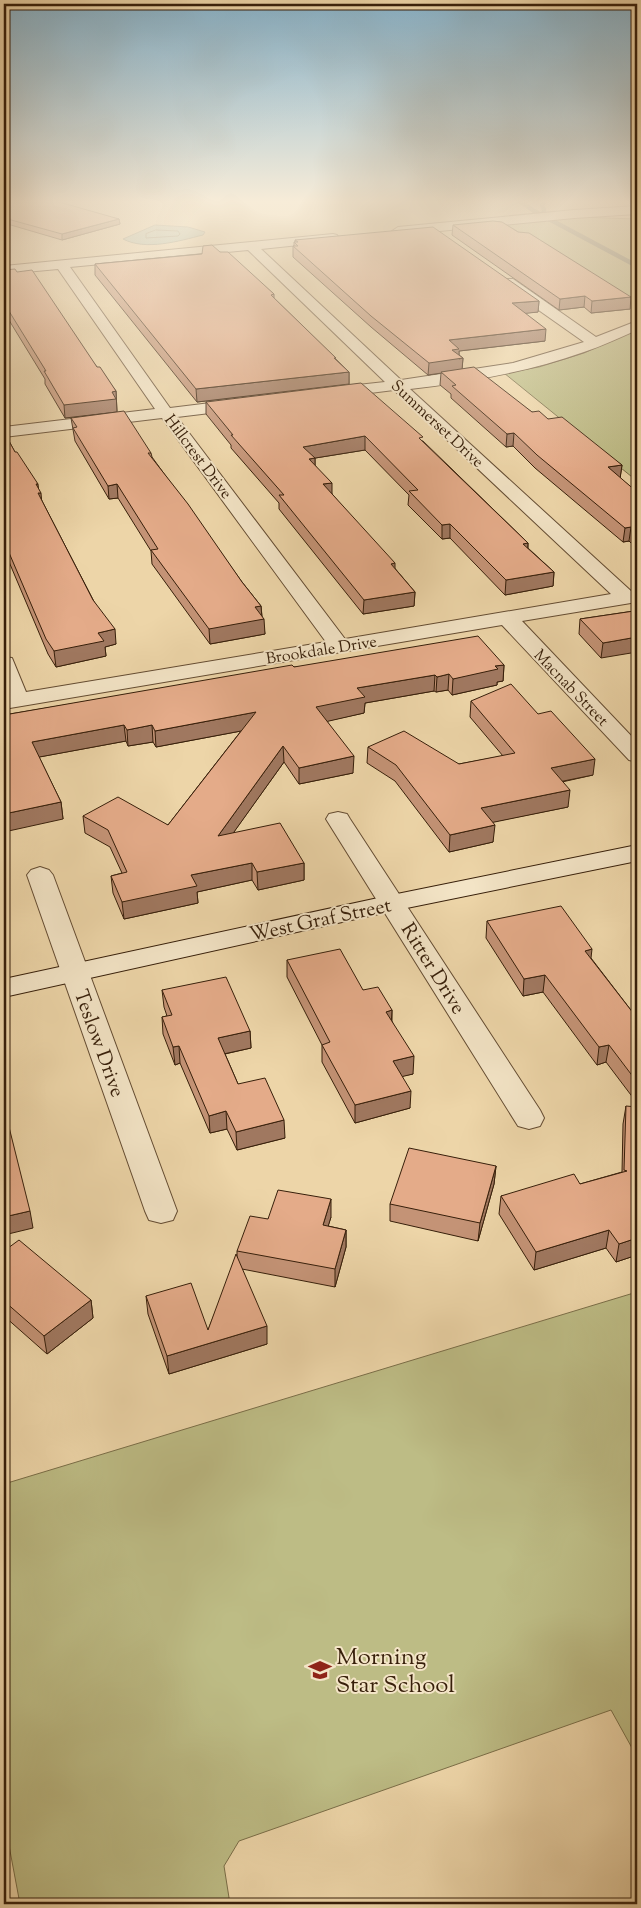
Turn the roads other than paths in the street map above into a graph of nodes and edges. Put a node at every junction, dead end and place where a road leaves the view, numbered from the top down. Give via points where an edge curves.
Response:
1 (80, 291) edge
2 (298, 291) edge
3 (520, 291) edge
4 (637, 325) edge
5 (594, 343) junction
6 (397, 385) junction
7 (311, 395) edge
8 (262, 401) edge
9 (166, 413) junction
10 (4, 432) edge
11 (632, 597) edge
12 (507, 618) junction
13 (340, 646) junction
14 (4, 663) edge
15 (11, 700) edge
16 (637, 756) edge
17 (338, 819) dead end
18 (637, 853) edge
19 (40, 875) dead end
20 (392, 903) junction
21 (75, 973) junction
22 (4, 988) edge
23 (529, 1118) dead end
24 (161, 1211) dead end

1 - 9 street, Hillcrest Drive
2 - 6 street, Summerset Drive
3 - 5 street
4 - 5 street
5 - 6 street via 519,366
6 - 7 street
6 - 11 street, Summerset Drive
8 - 9 street
9 - 10 street
9 - 13 street, Hillcrest Drive
11 - 12 street, Brookdale Drive
12 - 13 street, Brookdale Drive
12 - 16 street, Macnab Street
13 - 15 street, Brookdale Drive
14 - 15 street
17 - 20 street, Ritter Drive
18 - 20 street, West Graf Street
19 - 21 street, Teslow Drive
20 - 21 street, West Graf Street
20 - 23 street, Ritter Drive
21 - 22 street, West Graf Street
21 - 24 street, Teslow Drive

